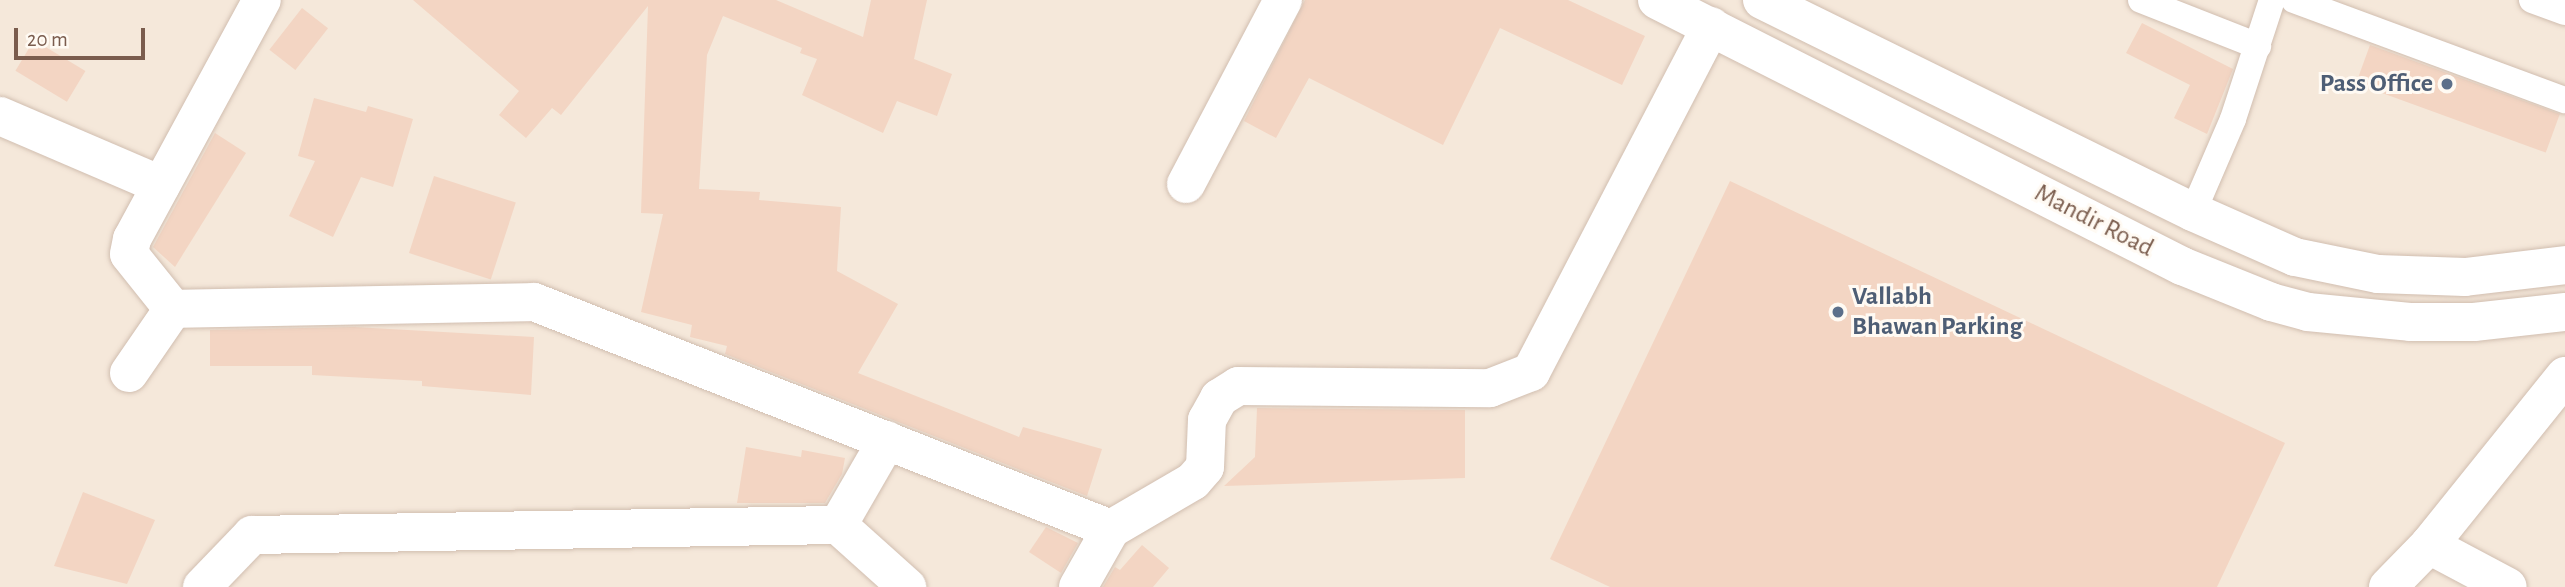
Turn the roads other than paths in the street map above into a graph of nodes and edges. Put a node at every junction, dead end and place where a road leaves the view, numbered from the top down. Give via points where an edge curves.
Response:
1 (262, 0) edge
2 (1283, 0) edge
3 (1657, 0) edge
4 (1762, 0) edge
5 (2141, 0) edge
6 (2272, 0) edge
7 (2294, 0) edge
8 (2532, 0) edge
9 (2565, 12) edge
10 (1711, 26) junction
11 (2258, 46) junction
12 (2565, 100) edge
13 (0, 116) edge
14 (1186, 184) dead end
15 (161, 185) junction
16 (2193, 212) junction
17 (2565, 265) edge
18 (173, 309) junction
19 (2565, 312) edge
20 (129, 373) dead end
21 (2565, 376) edge
22 (887, 440) junction
23 (838, 525) junction
24 (1111, 529) junction
25 (2429, 544) junction
26 (872, 573) edge
27 (202, 587) edge
28 (907, 587) edge
29 (1077, 587) edge
30 (2388, 587) edge
31 (2508, 587) edge

1 - 15 street
2 - 14 street
3 - 10 street, Mandir Road
4 - 16 street, Mandir Road
5 - 11 lane
6 - 11 lane
7 - 12 lane
8 - 9 lane
10 - 19 street, Mandir Road via 2182,266 2271,302 2308,312 2410,322 2474,322
10 - 24 street via 1531,372 1490,388 1238,386 1219,398 1207,420 1205,467 1193,481
11 - 16 lane
13 - 15 street
15 - 18 street via 132,239 129,254
16 - 17 street, Mandir Road via 2295,257 2337,268 2465,277
18 - 20 street
18 - 22 street via 534,302
21 - 25 street
22 - 23 street
22 - 24 street
23 - 26 street
23 - 27 street via 252,535
24 - 29 street
25 - 30 street
25 - 31 street
26 - 28 street

